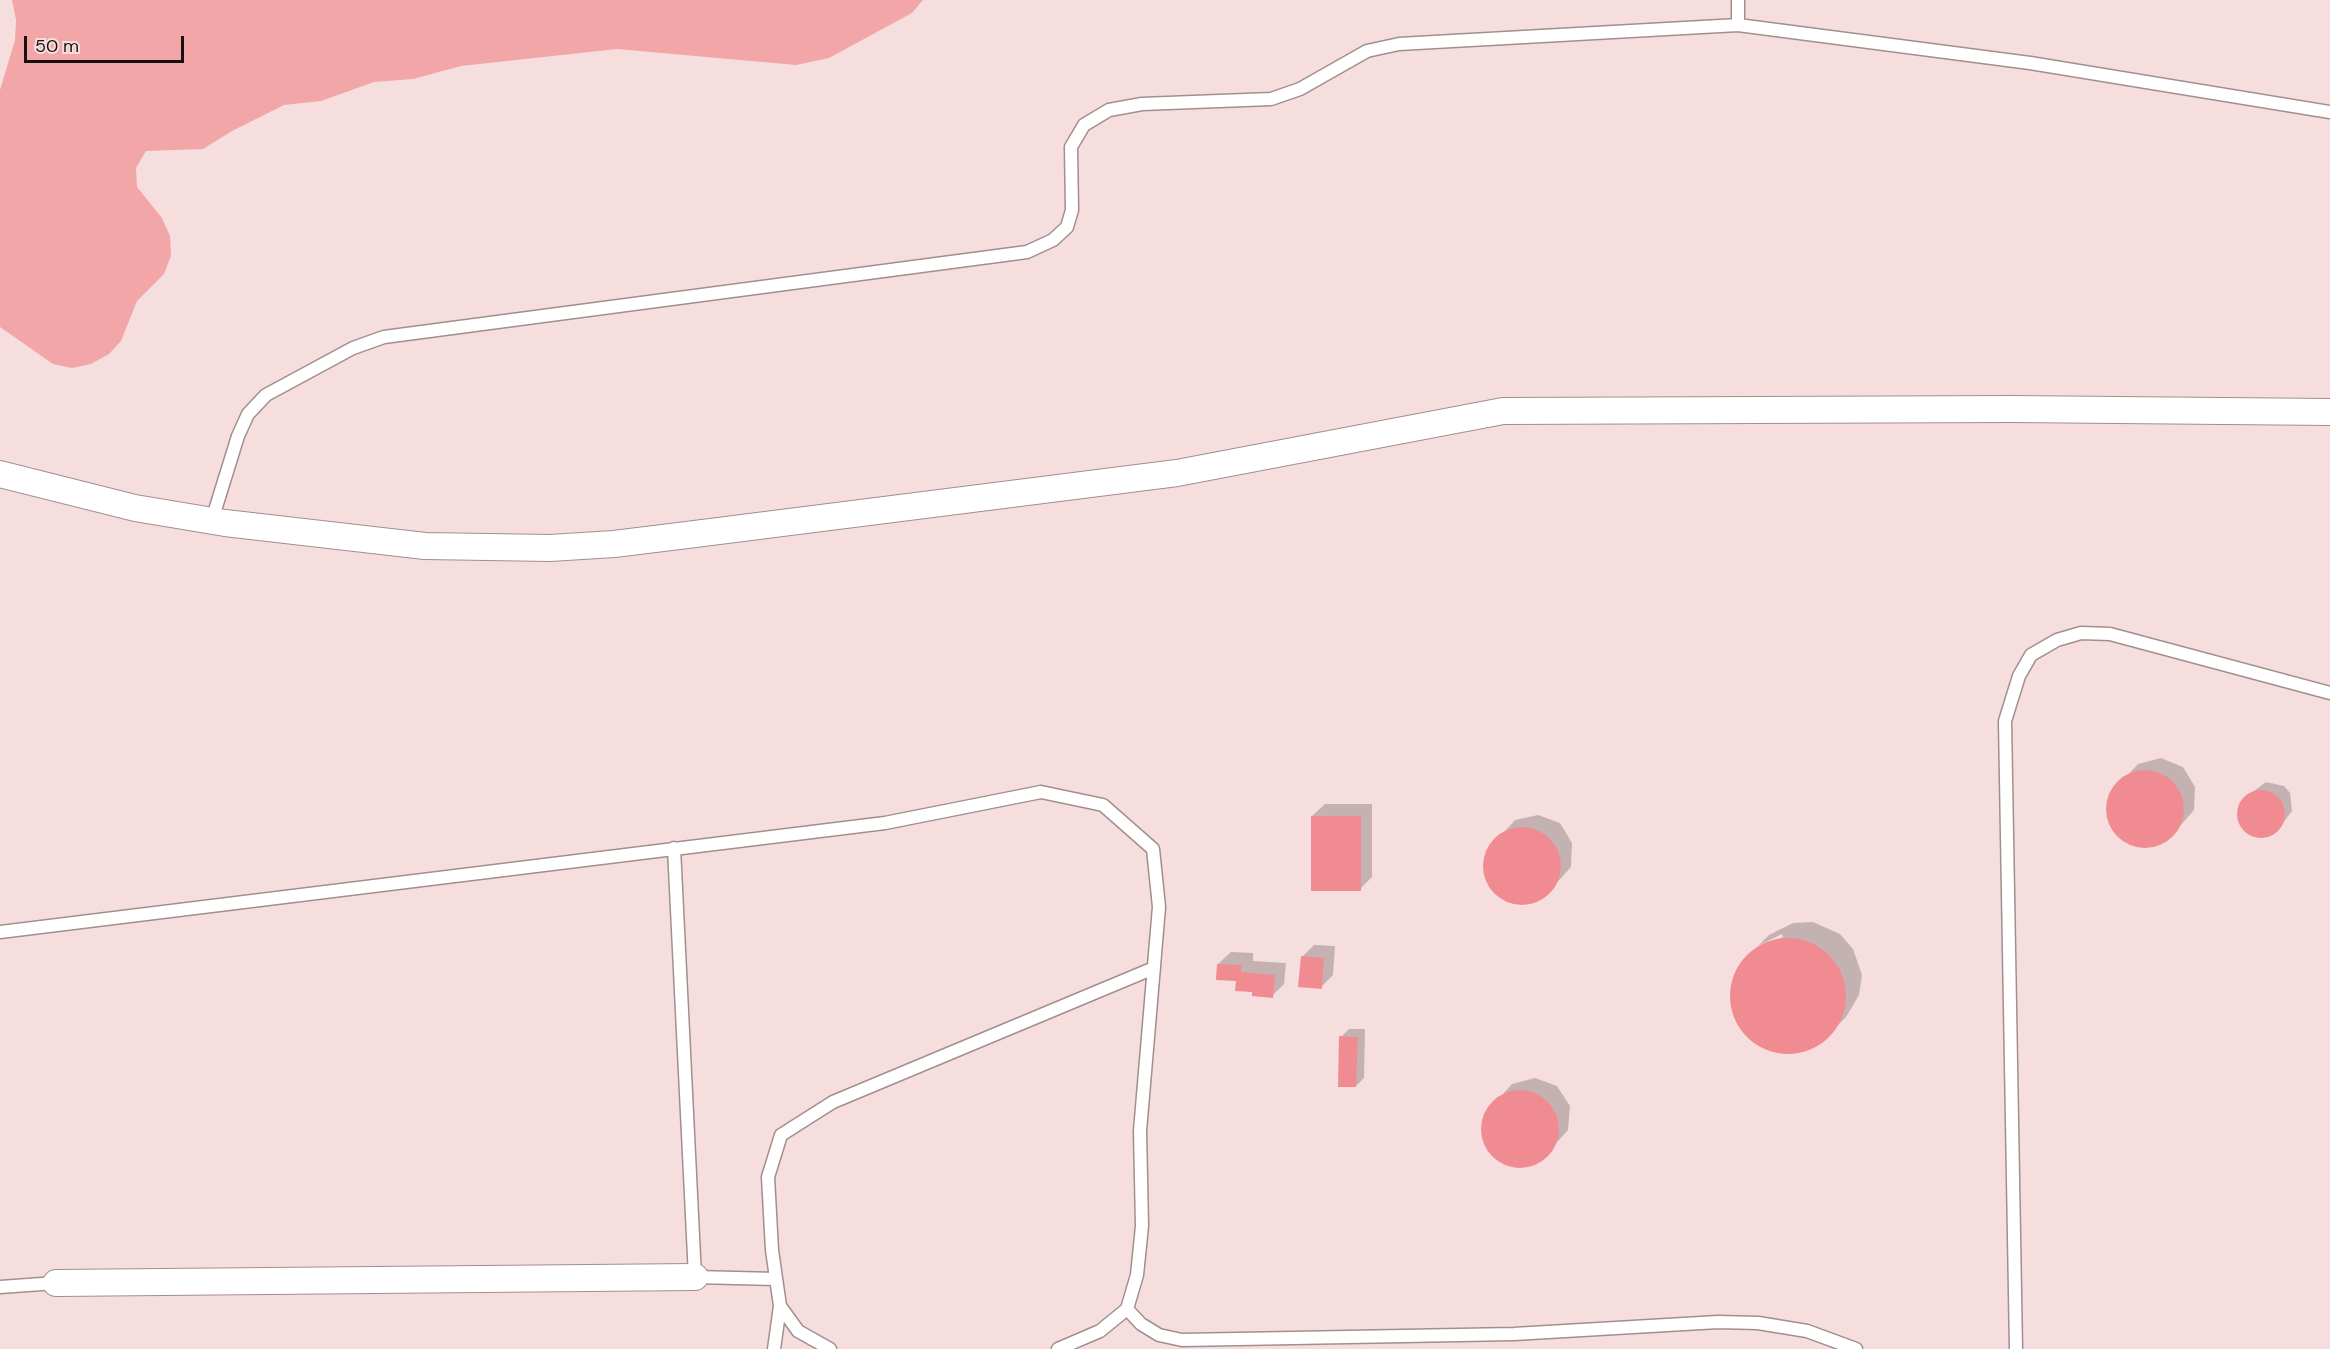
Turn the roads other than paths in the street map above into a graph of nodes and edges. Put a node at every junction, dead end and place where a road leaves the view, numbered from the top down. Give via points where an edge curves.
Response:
1 (1738, 0) edge
2 (1738, 25) junction
3 (2330, 112) edge
4 (2330, 412) edge
5 (0, 474) edge
6 (212, 520) junction
7 (2330, 693) edge
8 (674, 848) junction
9 (0, 932) edge
10 (1154, 968) junction
11 (695, 1277) junction
12 (776, 1279) junction
13 (56, 1283) joint
14 (0, 1287) edge
15 (780, 1306) junction
16 (1126, 1309) junction
17 (1236, 1338) junction
18 (774, 1349) edge
19 (831, 1349) edge
20 (1058, 1349) edge
21 (1217, 1349) edge
22 (1856, 1349) edge
23 (2016, 1349) edge

1 - 2 lane
2 - 3 lane via 2030,63
2 - 6 lane via 1399,44 1367,51 1300,89 1271,99 1142,104 1110,110 1084,125 1071,147 1072,210 1067,227 1053,240 1027,252 384,337 353,348 266,394 248,414 238,436
4 - 6 street via 1503,411 1198,470 687,535 571,546 425,546
5 - 6 street via 135,508
7 - 23 lane via 2110,634 2081,633 2057,640 2031,655 2019,676 2005,722
8 - 9 lane
8 - 10 lane via 885,823 1041,792 1103,805 1154,849 1159,907
8 - 11 lane
10 - 12 lane via 834,1102 781,1135 768,1177
10 - 16 lane via 1140,1131 1142,1226 1137,1275
11 - 12 lane
11 - 13 street
12 - 15 lane
13 - 14 lane
15 - 18 lane
15 - 19 lane via 798,1332
16 - 17 lane via 1159,1335 1182,1340
16 - 20 lane via 1100,1331
17 - 21 lane
17 - 22 lane via 1514,1334 1718,1322 1758,1323 1807,1331

